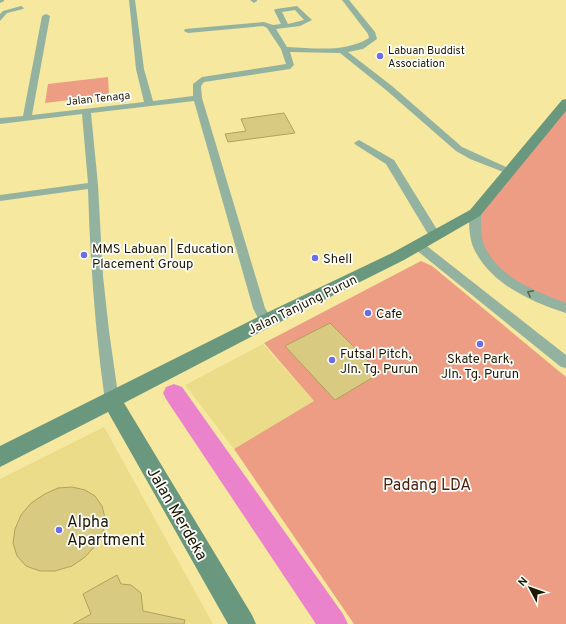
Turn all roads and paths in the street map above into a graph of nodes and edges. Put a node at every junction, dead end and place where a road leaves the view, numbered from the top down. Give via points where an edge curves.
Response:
1 (132, 0) edge
2 (345, 0) edge
3 (20, 8) dead end
4 (46, 16) dead end
5 (0, 19) edge
6 (286, 25) dead end
7 (270, 27) junction
8 (188, 31) dead end
9 (285, 49) junction
10 (342, 52) junction
11 (198, 98) junction
12 (149, 104) junction
13 (566, 104) edge
14 (86, 111) junction
15 (27, 118) junction
16 (0, 121) edge
17 (359, 143) dead end
18 (510, 171) junction
19 (93, 185) junction
20 (0, 198) edge
21 (475, 213) junction
22 (435, 236) junction
23 (419, 246) junction
24 (566, 308) edge
25 (266, 321) junction
26 (566, 363) edge
27 (112, 401) junction
28 (0, 457) edge
29 (243, 624) edge

1 - 12 street via 140,69
2 - 10 street via 372,34 373,39 360,47
3 - 5 street via 5,12
4 - 15 street
6 - 7 street
7 - 8 street via 259,24
7 - 9 street
9 - 10 street
9 - 11 street via 290,65 287,67 205,79 197,82
10 - 18 street via 389,88 459,149
11 - 12 street, Jalan Tenaga
11 - 25 street
12 - 14 street, Jalan Tenaga
13 - 18 street, Jalan Tanjung Purun
14 - 15 street, Jalan Tenaga
14 - 19 street
15 - 16 street, Jalan Tenaga
17 - 22 street via 366,150 381,154 390,162
18 - 21 street, Jalan Tanjung Purun
19 - 20 street
19 - 27 street via 97,276
21 - 22 street, Jalan Tanjung Purun
24 -> 21 street via 522,289 502,276 484,257 475,239
22 - 23 street, Jalan Tanjung Purun
23 - 25 street, Jalan Tanjung Purun
23 - 26 street
25 - 27 street, Jalan Tanjung Purun
27 - 28 street, Jalan Tanjung Purun
27 - 29 street, Jalan Merdeka

